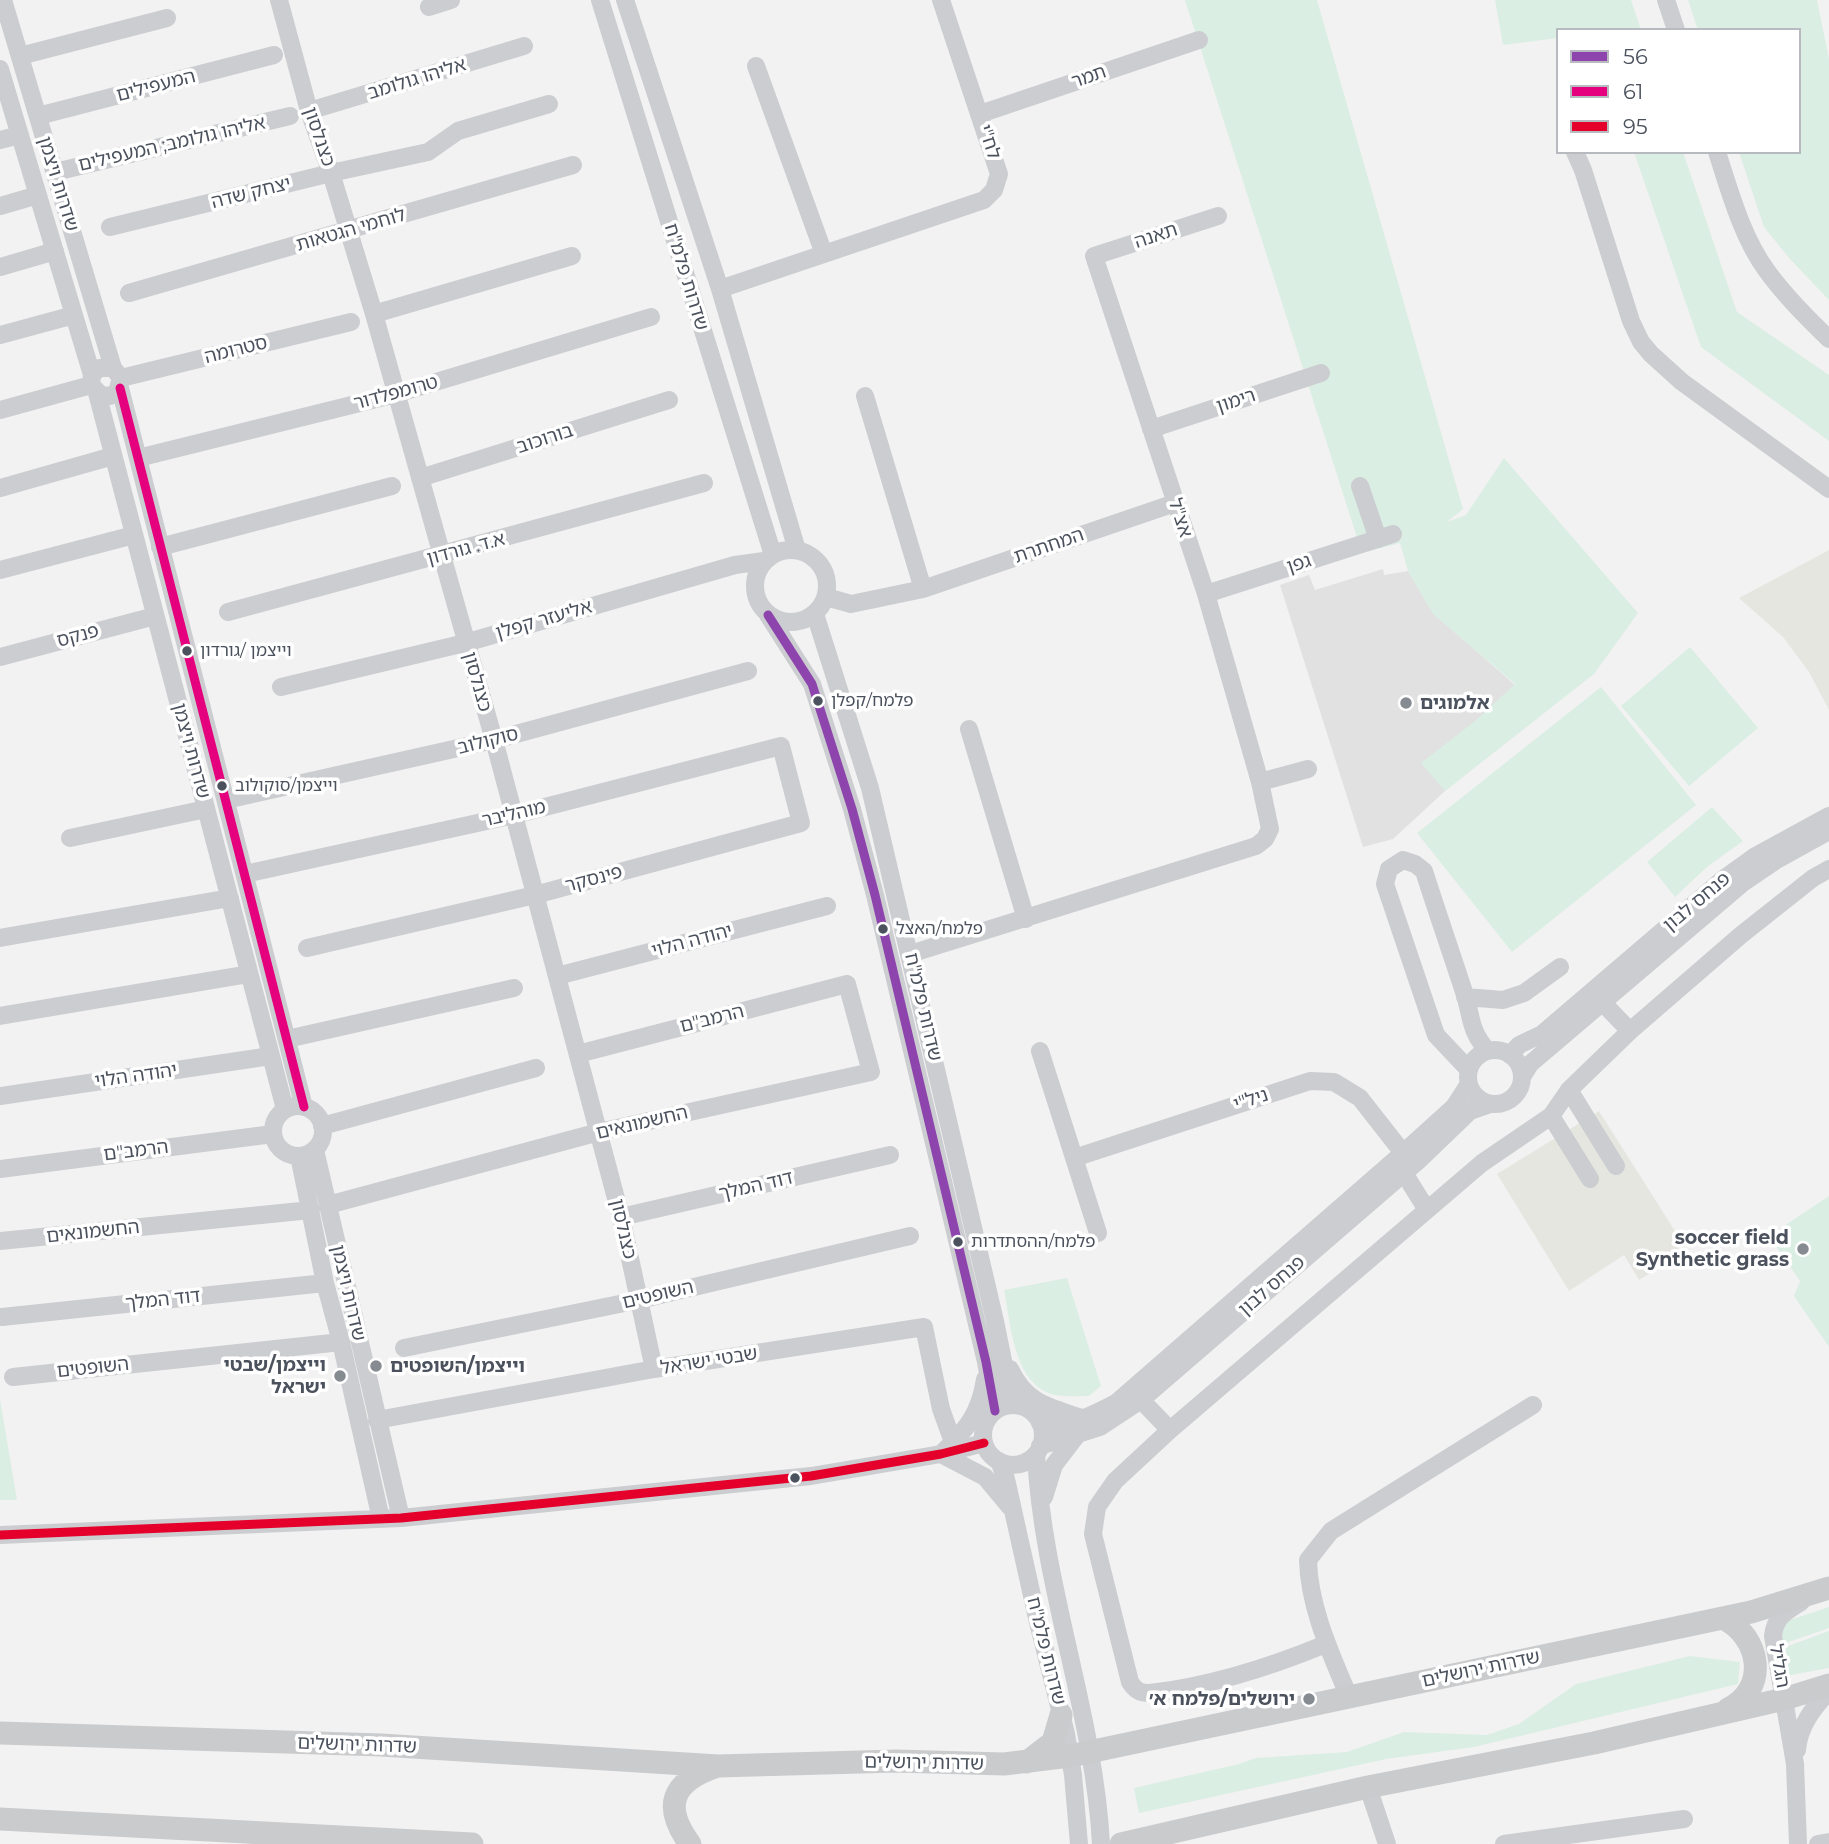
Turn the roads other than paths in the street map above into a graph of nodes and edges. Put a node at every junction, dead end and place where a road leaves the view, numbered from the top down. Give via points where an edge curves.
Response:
1 (3, 0) edge
2 (279, 0) edge
3 (451, 0) edge
4 (600, 0) edge
5 (625, 0) edge
6 (941, 0) edge
7 (1666, 0) edge
8 (429, 7) dead end
9 (167, 18) dead end
10 (1675, 28) edge
11 (1199, 40) dead end
12 (524, 46) dead end
13 (274, 55) dead end
14 (20, 56) junction
15 (756, 66) dead end
16 (0, 69) edge
17 (549, 104) dead end
18 (309, 111) junction
19 (980, 114) junction
20 (38, 116) junction
21 (290, 116) dead end
22 (20, 135) junction
23 (0, 140) edge
24 (1718, 154) edge
25 (1584, 161) edge
26 (573, 165) dead end
27 (55, 172) junction
28 (331, 173) junction
29 (38, 195) junction
30 (0, 206) edge
31 (1218, 216) dead end
32 (110, 227) dead end
33 (347, 231) junction
34 (55, 251) junction
35 (824, 254) junction
36 (572, 256) dead end
37 (1094, 256) joint
38 (0, 267) edge
39 (720, 289) junction
40 (129, 293) dead end
41 (373, 314) junction
42 (74, 315) junction
43 (651, 317) dead end
44 (351, 321) dead end
45 (0, 335) edge
46 (1829, 339) edge
47 (1321, 373) dead end
48 (118, 378) junction
49 (94, 385) junction
50 (397, 394) junction
51 (865, 397) dead end
52 (669, 400) dead end
53 (0, 411) edge
54 (1151, 429) junction
55 (113, 456) junction
56 (138, 458) junction
57 (420, 478) junction
58 (704, 483) dead end
59 (392, 486) dead end
60 (1360, 486) dead end
61 (0, 488) edge
62 (1829, 489) edge
63 (1175, 502) junction
64 (134, 535) junction
65 (160, 547) junction
66 (797, 550) junction
67 (442, 555) junction
68 (768, 558) junction
69 (0, 570) edge
70 (923, 589) junction
71 (1206, 594) junction
72 (826, 597) junction
73 (229, 612) dead end
74 (815, 614) junction
75 (768, 615) junction
76 (155, 616) junction
77 (465, 643) junction
78 (0, 657) edge
79 (748, 671) dead end
80 (281, 687) dead end
81 (969, 729) dead end
82 (494, 740) junction
83 (781, 746) joint
84 (1308, 769) dead end
85 (1260, 782) junction
86 (226, 800) junction
87 (206, 809) junction
88 (513, 815) junction
89 (1829, 816) edge
90 (1829, 831) edge
91 (69, 838) dead end
92 (1829, 869) edge
93 (245, 874) junction
94 (535, 895) junction
95 (230, 898) junction
96 (827, 906) dead end
97 (1026, 919) junction
98 (0, 938) edge
99 (307, 948) dead end
100 (910, 954) junction
101 (1560, 967) dead end
102 (249, 974) junction
103 (557, 976) junction
104 (847, 984) joint
105 (514, 988) dead end
106 (1465, 997) junction
107 (1603, 1003) junction
108 (0, 1016) edge
109 (1630, 1031) junction
110 (287, 1039) junction
111 (1040, 1051) dead end
112 (1488, 1051) junction
113 (578, 1054) junction
114 (1510, 1055) junction
115 (271, 1056) junction
116 (536, 1068) dead end
117 (1469, 1077) junction
118 (1522, 1077) junction
119 (1569, 1090) junction
120 (0, 1096) edge
121 (1490, 1104) junction
122 (304, 1107) junction
123 (285, 1109) junction
124 (1551, 1115) junction
125 (323, 1126) junction
126 (599, 1132) junction
127 (272, 1134) junction
128 (307, 1153) junction
129 (1403, 1153) junction
130 (890, 1155) dead end
131 (1074, 1158) junction
132 (1616, 1167) dead end
133 (0, 1169) edge
134 (1404, 1173) junction
135 (1590, 1179) dead end
136 (319, 1208) junction
137 (1427, 1210) junction
138 (621, 1217) junction
139 (1098, 1233) dead end
140 (910, 1236) dead end
141 (0, 1241) edge
142 (325, 1283) junction
143 (639, 1300) junction
144 (2, 1317) edge
145 (995, 1321) junction
146 (341, 1342) junction
147 (404, 1348) dead end
148 (986, 1362) junction
149 (654, 1369) junction
150 (13, 1377) dead end
151 (1141, 1400) junction
152 (1533, 1405) dead end
153 (1004, 1408) junction
154 (377, 1420) junction
155 (1040, 1423) junction
156 (1081, 1427) junction
157 (1170, 1430) junction
158 (984, 1443) junction
159 (947, 1448) junction
160 (1038, 1450) junction
161 (999, 1461) junction
162 (1013, 1512) junction
163 (401, 1518) junction
164 (381, 1519) junction
165 (1042, 1522) junction
166 (0, 1535) edge
167 (1824, 1590) edge
168 (1723, 1618) junction
169 (1326, 1644) junction
170 (1829, 1685) edge
171 (1829, 1691) edge
172 (1349, 1697) junction
173 (1784, 1699) junction
174 (1719, 1714) junction
175 (1061, 1715) junction
176 (0, 1733) edge
177 (1080, 1754) junction
178 (1025, 1763) junction
179 (1795, 1764) junction
180 (718, 1766) junction
181 (1368, 1787) junction
182 (0, 1819) edge
183 (1684, 1819) dead end
184 (1152, 1840) edge
185 (1829, 1842) edge
186 (472, 1844) edge
187 (690, 1844) edge
188 (1079, 1844) edge
189 (1101, 1844) edge
190 (1121, 1844) edge
191 (1387, 1844) edge
192 (1504, 1844) edge
193 (1798, 1844) edge
194 (1818, 1844) edge

1 - 14 street, שדרות ויצמן
2 - 18 street, כצנלסון
3 - 8 street
4 - 68 street, שדרות פלמ"ח
5 - 39 street, שדרות פלמ"ח
6 - 19 street, לח"י
7 - 10 street
9 - 14 street
11 - 19 street, תמר
12 - 18 street, אליהו גולומב
13 - 20 street, המעפילים
14 - 20 street, שדרות ויצמן
15 - 35 street
16 - 22 street, שדרות ויצמן
17 - 28 street, יצחק שדה via 458,131 428,152
18 - 28 street, כצנלסון
19 - 35 street, לח"י via 999,174 994,190 984,200
20 - 27 street, שדרות ויצמן
21 - 27 street, אליהו גולומב; המעפילים
22 - 23 street
22 - 29 street, שדרות ויצמן
24 - 46 street via 1740,221 1766,270
25 - 62 street via 1641,342 1682,382
26 - 33 street, לוחמי הגטאות
27 - 48 street, שדרות ויצמן
28 - 32 street, יצחק שדה
28 - 33 street, כצנלסון
29 - 30 street
29 - 34 street, שדרות ויצמן
31 - 37 street, תאנה
33 - 40 street, לוחמי הגטאות
33 - 41 street, כצנלסון
34 - 38 street
34 - 42 street, שדרות ויצמן
35 - 39 street, לח"י
36 - 41 street
37 - 54 street, אצ"ל
39 - 66 street, שדרות פלמ"ח
41 - 50 street, כצנלסון
42 - 45 street
42 - 49 street, שדרות ויצמן
43 - 50 street, טרומפלדור
44 - 48 street, סטרומה
47 - 54 street, רימון
48 - 49 street via 110,396
48 - 49 street via 99,368
48 - 56 street, שדרות ויצמן
49 - 53 street
49 - 55 street, שדרות ויצמן
50 - 56 street, טרומפלדור
50 - 57 street, כצנלסון
51 - 70 street
52 - 57 street, בורוכוב
54 - 63 street, אצ"ל
55 - 61 street
55 - 64 street, שדרות ויצמן
56 - 65 street, שדרות ויצמן
57 - 67 street, כצנלסון
58 - 67 street, א.ד. גורדון
59 - 65 street
60 - 71 street, גפן via 1385,537
63 - 70 street, המחתרת
63 - 71 street, אצ"ל
64 - 69 street
64 - 76 street, שדרות ויצמן
65 - 86 street, שדרות ויצמן
66 - 68 street via 780,551
66 - 72 street via 818,562 827,585
67 - 73 street, א.ד. גורדון
67 - 77 street, כצנלסון
68 - 75 street via 754,583 760,606
68 - 77 street, אליעזר קפלן
70 - 72 street, המחתרת via 851,604
71 - 85 street, אצ"ל
72 - 74 street
74 - 75 street via 790,623
74 - 100 street, שדרות פלמ"ח via 870,788
75 - 148 street, שדרות פלמ"ח via 812,684 852,809
76 - 78 street, פנקס
76 - 87 street, שדרות ויצמן
77 - 80 street, אליעזר קפלן
77 - 82 street, כצנלסון
79 - 82 street, סוקולוב
81 - 97 street
82 - 86 street, סוקולוב
82 - 88 street, כצנלסון
83 - 88 street, מוהליבר
83 - 94 street, פינסקר via 801,823
84 - 85 street
85 - 97 street, אצ"ל via 1270,829 1256,846
86 - 93 street, שדרות ויצמן
87 - 91 street
87 - 95 street, שדרות ויצמן
88 - 93 street, מוהליבר
88 - 94 street, כצנלסון
89 - 114 street, פנחס לבון via 1722,880 1542,1034
90 - 107 street, פנחס לבון via 1744,882
92 - 109 street via 1741,935
93 - 110 street, שדרות ויצמן
94 - 99 street, פינסקר
94 - 103 street, כצנלסון
95 - 98 street
95 - 102 street, שדרות ויצמן
96 - 103 street, יהודה הלוי
97 - 100 street, אצ"ל
100 - 145 street, שדרות פלמ"ח
101 - 106 street via 1524,993 1503,1000
102 - 108 street
102 - 115 street, שדרות ויצמן
103 - 113 street, כצנלסון
104 - 113 street, הרמב"ם
104 - 126 street, החשמונאים via 871,1072
105 - 110 street
106 - 112 street via 1471,1028
106 - 117 street via 1424,872 1403,860 1385,876 1385,884 1436,1035
107 - 109 street
107 - 118 street, פנחס לבון via 1530,1064
109 - 119 street
110 - 122 street, שדרות ויצמן
111 - 131 street
112 - 114 street
112 - 117 street via 1476,1058
113 - 126 street, כצנלסון
114 - 118 street
115 - 120 street, יהודה הלוי
115 - 123 street, שדרות ויצמן
116 - 125 street
117 - 121 street via 1476,1097
117 - 129 street, פנחס לבון via 1454,1107
118 - 121 street via 1512,1098
119 - 124 street
119 - 132 street
121 - 134 street, פנחס לבון via 1470,1111
122 - 123 street
122 - 125 street via 316,1114
123 - 127 street via 275,1119
124 - 135 street
124 - 137 street via 1482,1163
125 - 128 street via 320,1143
126 - 136 street, החשמונאים
126 - 138 street, כצנלסון
127 - 128 street via 291,1156
127 - 133 street, הרמב"ם
128 - 136 street, שדרות ויצמן
129 - 131 street, ניל"י via 1360,1098 1334,1082 1310,1081
129 - 156 street, פנחס לבון via 1143,1381
130 - 138 street, דוד המלך
131 - 139 street
134 - 137 street
134 - 151 street, פנחס לבון
136 - 141 street, החשמונאים
136 - 142 street, שדרות ויצמן
136 - 154 street, שדרות ויצמן
137 - 157 street
138 - 143 street, כצנלסון
140 - 143 street, השופטים
142 - 144 street, דוד המלך
142 - 146 street, שדרות ויצמן
143 - 147 street, השופטים
143 - 149 street, כצנלסון
145 - 153 street, שדרות פלמ"ח
145 - 156 street via 1010,1368 1026,1396
146 - 150 street, השופטים
146 - 164 street, שדרות ויצמן
148 - 153 street, שדרות פלמ"ח
148 - 159 street via 981,1403
149 - 154 street, שבטי ישראל
149 - 159 street, שבטי ישראל via 924,1327
151 - 156 street, פנחס לבון via 1100,1427
151 - 157 street
152 - 169 street via 1331,1531 1319,1544 1308,1560 1308,1576
153 - 155 street via 1024,1407
153 - 158 street via 985,1425
154 - 163 street, שדרות ויצמן
155 - 156 street, פנחס לבון
155 - 160 street
156 - 160 street, פנחס לבון
156 - 165 street via 1054,1465
157 - 169 street via 1115,1481 1097,1507 1093,1534 1135,1690 1159,1692 1217,1681
158 - 159 street
158 - 161 street
159 - 162 street via 985,1477
159 - 163 street via 811,1476
160 - 161 street via 1022,1463
160 - 165 street, שדרות פלמ"ח
161 - 162 street, שדרות פלמ"ח
162 - 175 street, שדרות פלמ"ח
163 - 164 street
164 - 166 street
165 - 177 street, שדרות פלמ"ח
167 - 168 main road, שדרות ירושלים
167 - 173 street, הגליל via 1774,1622
168 - 172 main road, שדרות ירושלים
168 - 174 main road via 1744,1634 1754,1653 1755,1675 1745,1697
169 - 172 street
170 - 173 main road
171 - 179 street, הגליל via 1804,1724
172 - 177 main road, שדרות ירושלים
173 - 174 main road
173 - 179 street, הגליל
174 - 181 main road
175 - 177 street, שדרות פלמ"ח
175 - 178 main road via 1053,1742
176 - 180 main road, שדרות ירושלים via 381,1745
177 - 178 main road, שדרות ירושלים
177 - 188 street, שדרות פלמ"ח
177 - 189 street via 1099,1805
178 - 180 main road, שדרות ירושלים
179 - 193 street, הגליל
180 - 187 main road via 686,1780 677,1795 675,1819
181 - 184 main road
181 - 191 street
182 - 186 main road
183 - 192 street
184 - 190 main road
185 - 194 street

